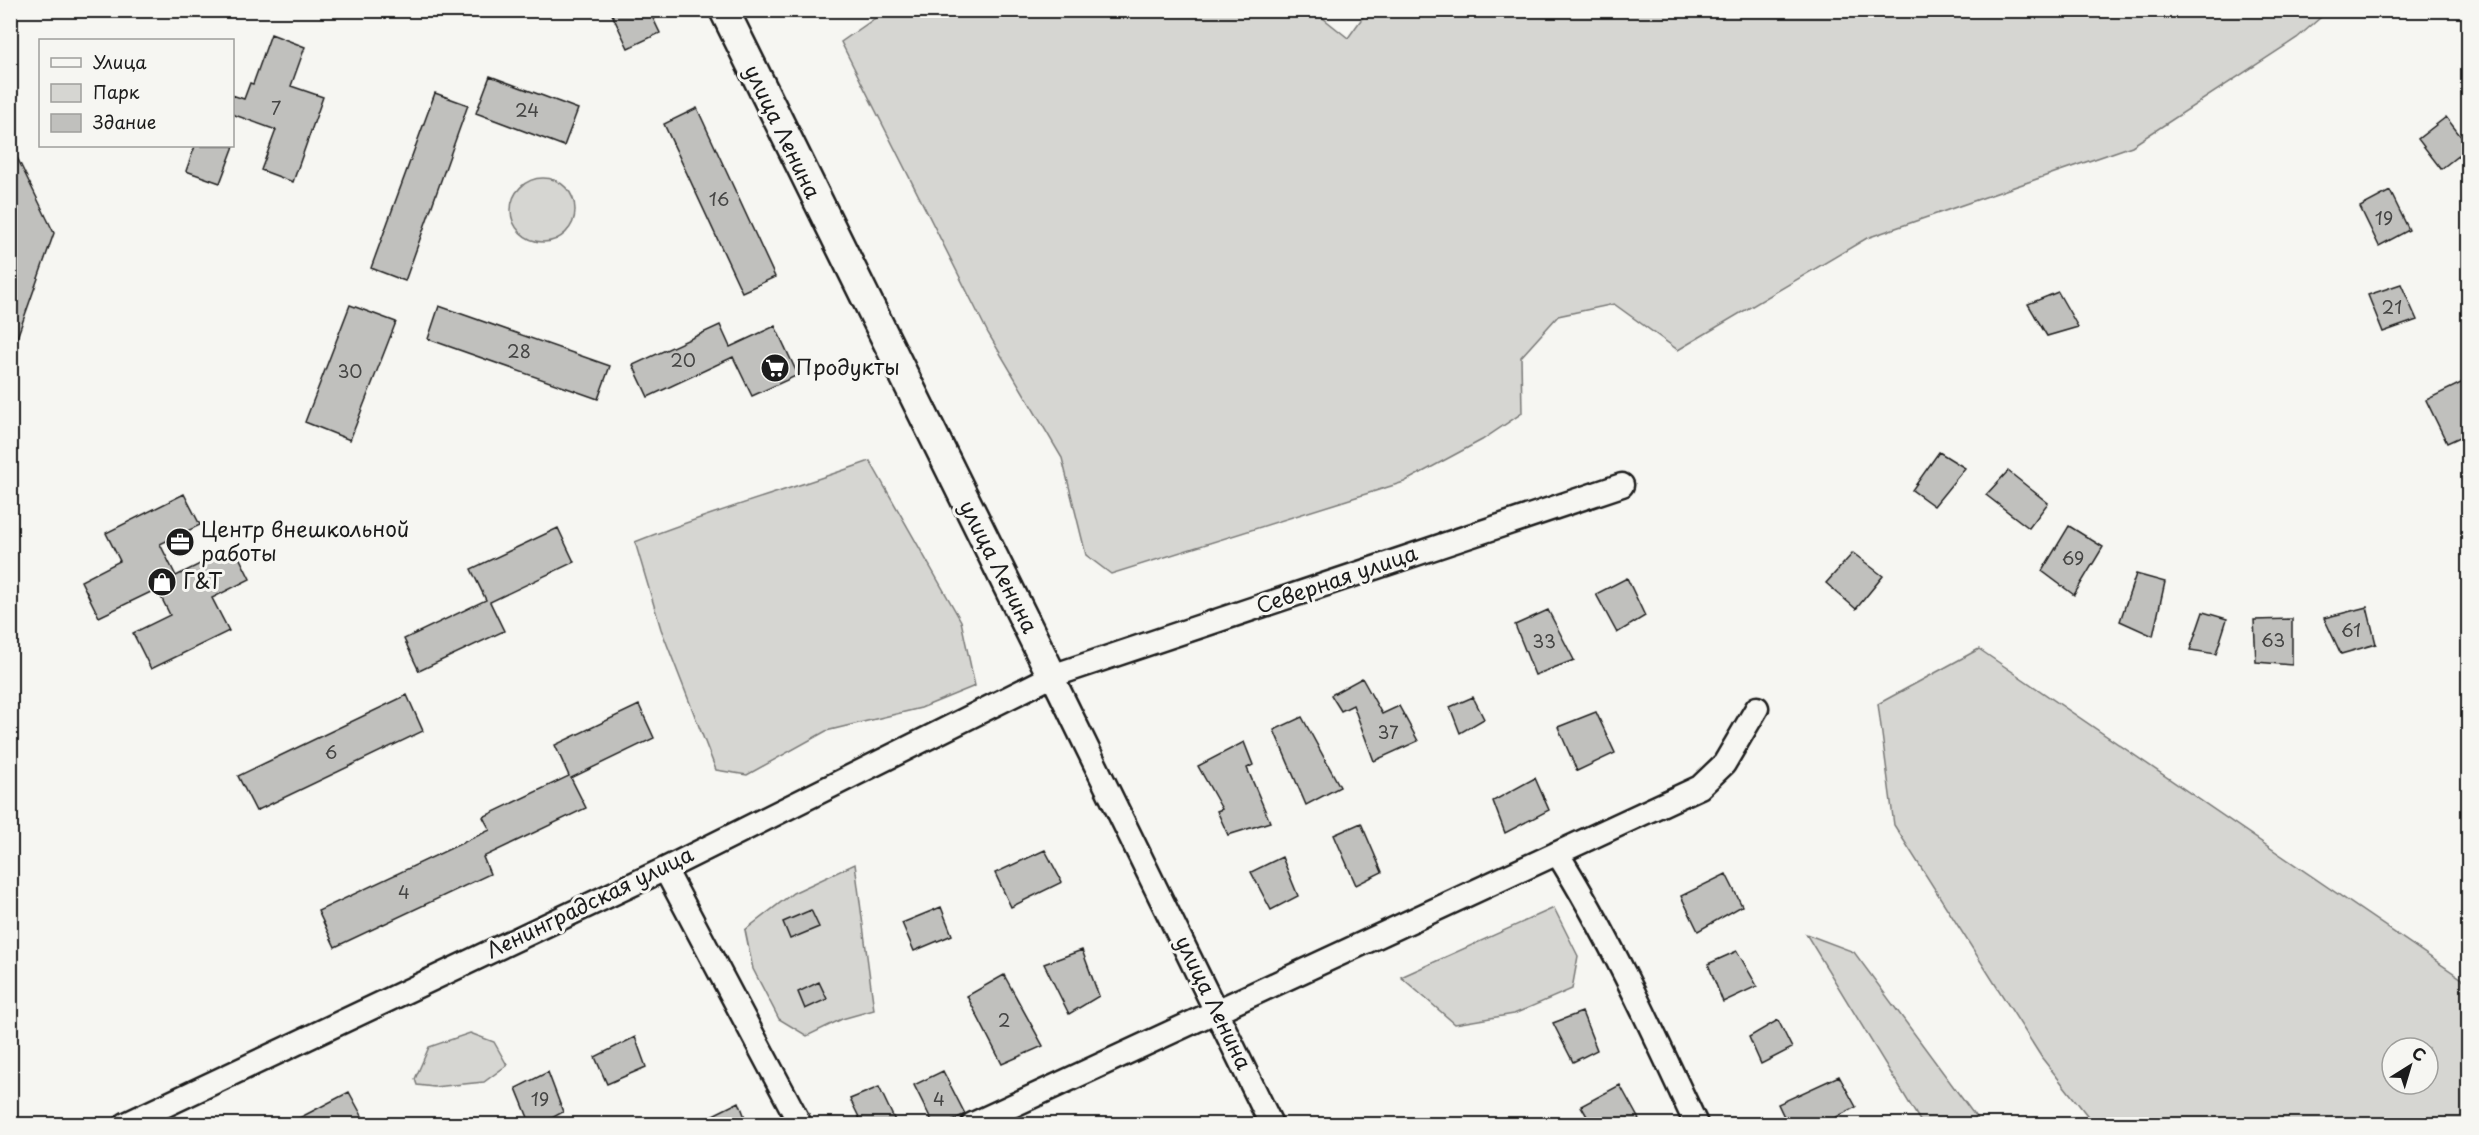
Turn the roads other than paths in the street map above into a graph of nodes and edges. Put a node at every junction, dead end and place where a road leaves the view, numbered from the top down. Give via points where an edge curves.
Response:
1 (724, 10) edge
2 (1622, 485) dead end
3 (1052, 676) junction
4 (1757, 708) dead end
5 (1557, 853) junction
6 (665, 869) junction
7 (1217, 1011) junction
8 (126, 1125) edge
9 (800, 1125) edge
10 (973, 1125) edge
11 (1271, 1125) edge
12 (1696, 1125) edge

1 - 3 street, улица Ленина
2 - 3 street, Северная улица
3 - 6 street, Ленинградская улица
3 - 7 street, улица Ленина
4 - 5 street via 1724,764 1700,787
5 - 7 street
5 - 12 street via 1588,903
6 - 8 street, Ленинградская улица
6 - 9 street
7 - 10 street
7 - 11 street, улица Ленина

